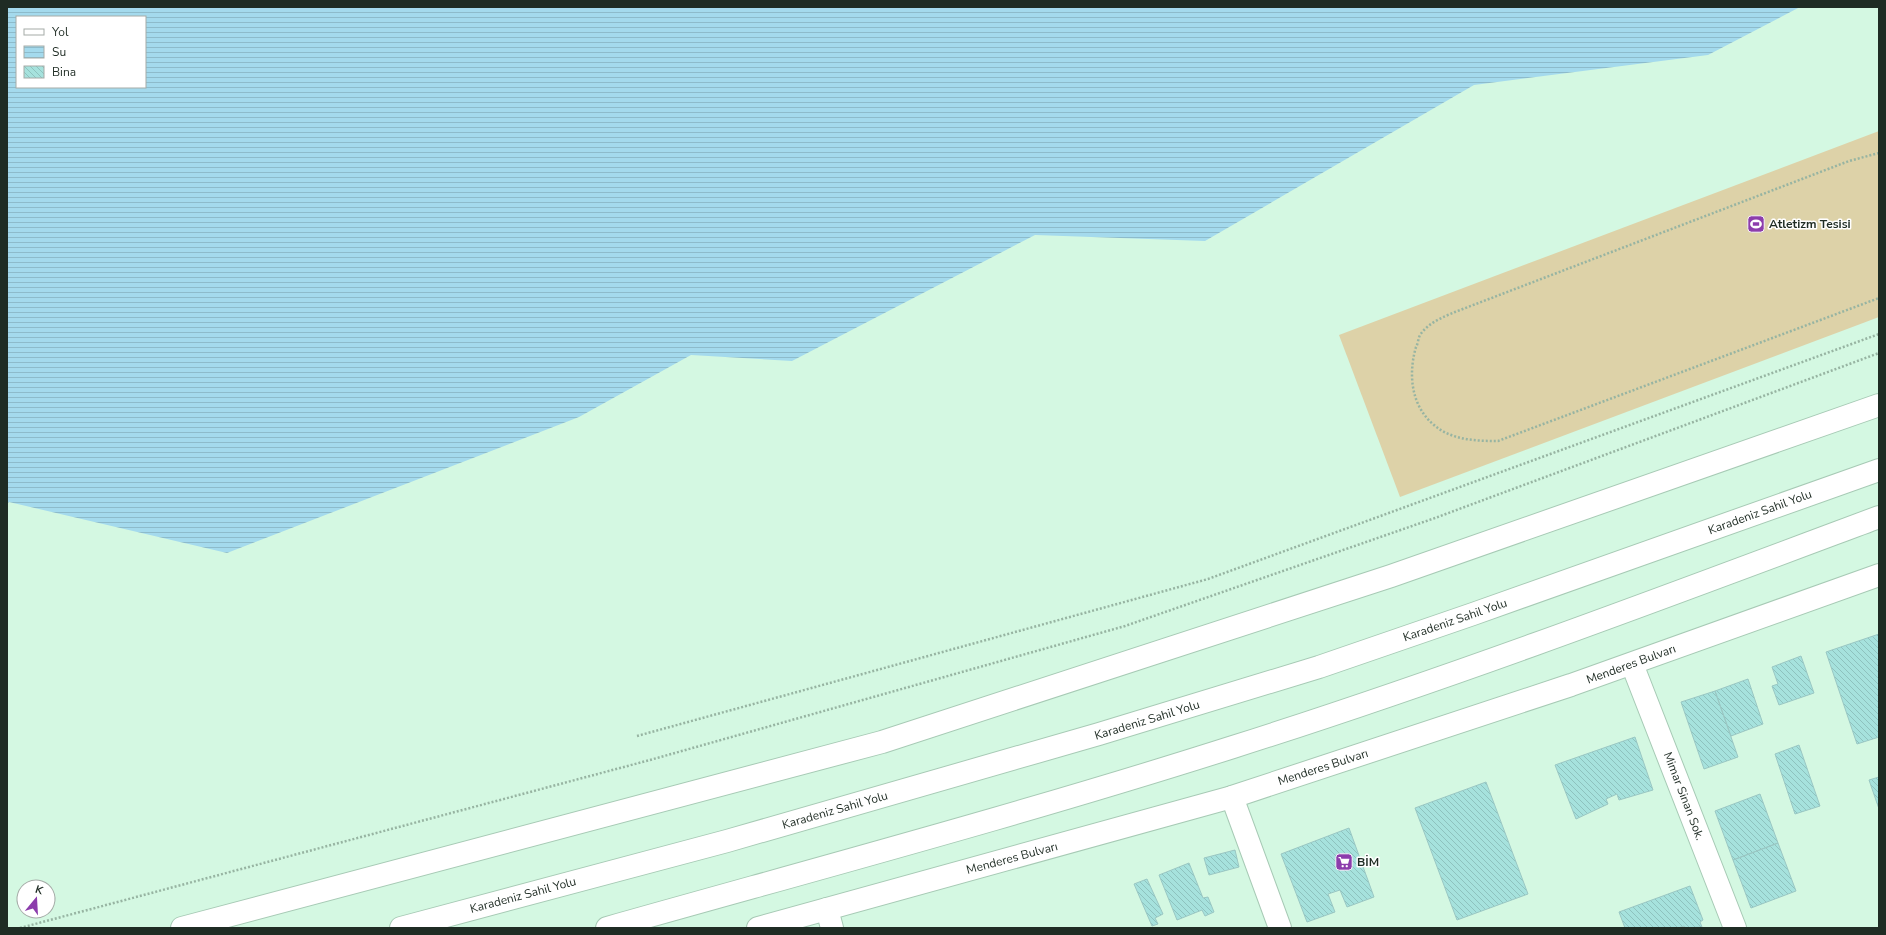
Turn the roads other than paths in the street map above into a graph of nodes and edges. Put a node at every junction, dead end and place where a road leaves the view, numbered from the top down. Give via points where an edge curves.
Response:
1 (1879, 405) edge
2 (1879, 470) edge
3 (1879, 517) edge
4 (1879, 575) edge
5 (1632, 664) junction
6 (1232, 797) junction
7 (829, 919) edge
8 (182, 928) edge
9 (401, 928) edge
10 (607, 928) edge
11 (758, 928) edge
12 (1280, 928) edge
13 (1735, 928) edge

1 - 8 main road via 1391,576 882,742
2 - 9 main road, Karadeniz Sahil Yolu via 1319,667 1099,734 742,837
3 - 10 main road via 1480,665 1233,748
4 - 5 main road, Menderes Bulvarı
5 - 6 main road, Menderes Bulvarı
5 - 13 main road, Mimar Sinan Sok.
6 - 7 main road, Menderes Bulvarı
6 - 12 main road
7 - 11 main road, Menderes Bulvarı

